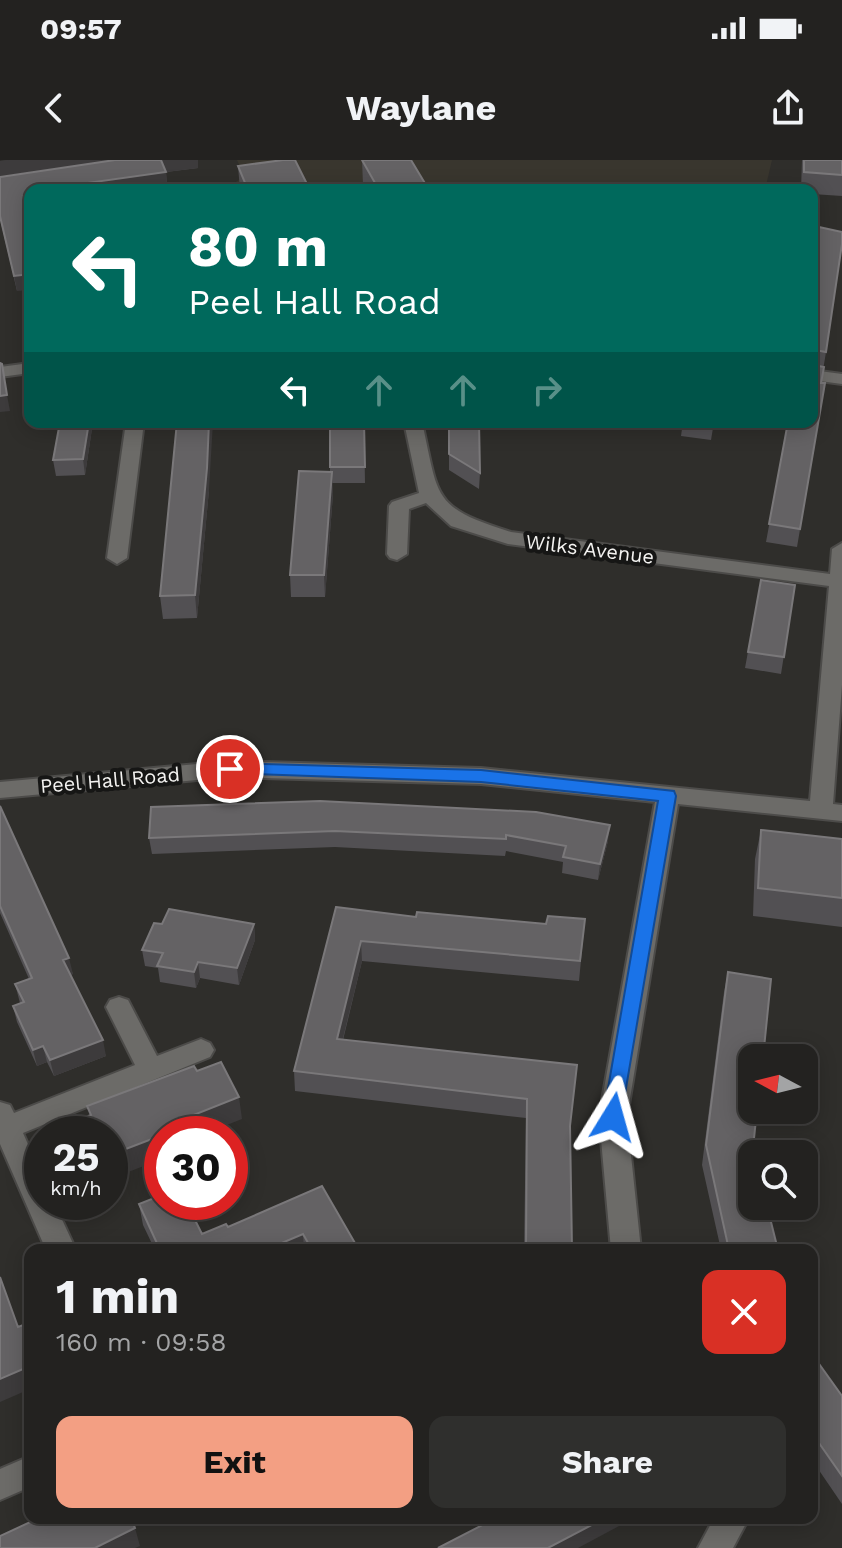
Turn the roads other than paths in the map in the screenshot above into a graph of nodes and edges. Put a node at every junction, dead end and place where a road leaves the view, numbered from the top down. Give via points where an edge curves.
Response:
1 (24, 369) edge
2 (0, 372) edge
3 (818, 376) edge
4 (842, 379) edge
5 (134, 428) edge
6 (414, 428) edge
7 (429, 496) junction
8 (397, 554) dead end
9 (117, 558) dead end
10 (840, 574) edge
11 (0, 790) edge
12 (668, 796) junction
13 (832, 811) edge
14 (119, 1007) dead end
15 (201, 1050) dead end
16 (150, 1069) junction
17 (2, 1123) edge
18 (58, 1244) edge
19 (625, 1244) edge
20 (24, 1474) edge
21 (0, 1485) edge
22 (729, 1524) edge
23 (714, 1548) edge

1 - 2 street
3 - 4 street
5 - 9 street
6 - 7 street
7 - 8 street via 399,506
7 - 10 street, Wilks Avenue via 458,522 508,538
10 - 13 street
11 - 12 street, Peel Hall Road via 230,769 481,776
12 - 13 street, Peel Hall Road
12 - 19 street via 613,1117
14 - 16 street
15 - 16 street
16 - 17 street
17 - 18 street
20 - 21 street
22 - 23 street

